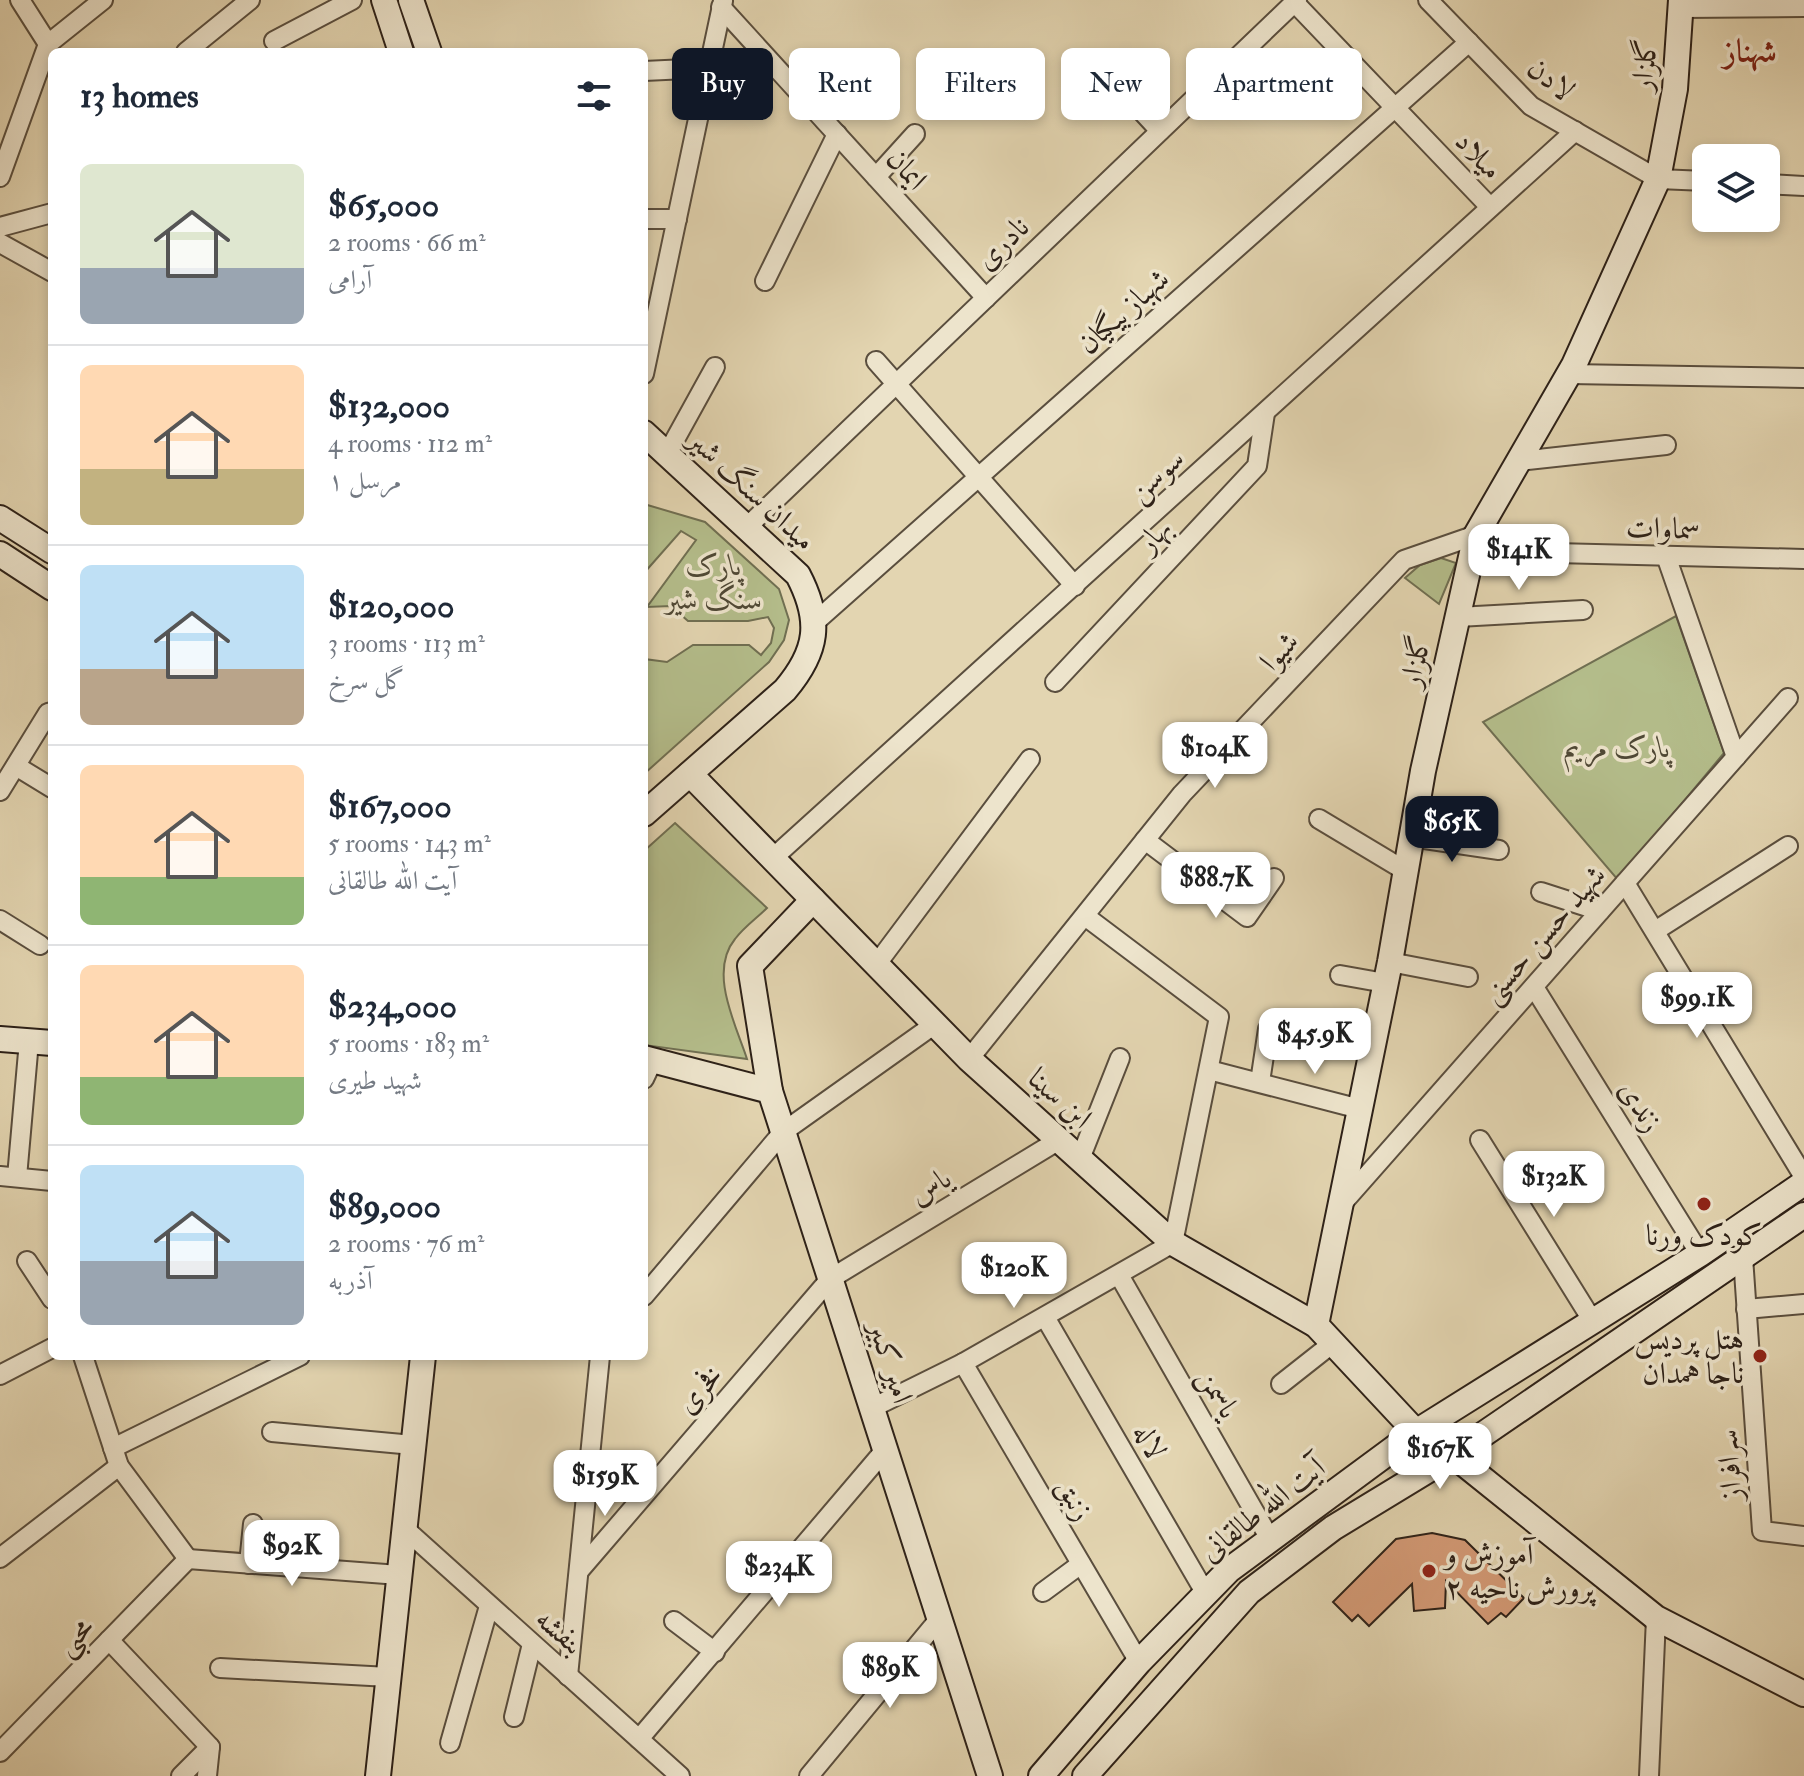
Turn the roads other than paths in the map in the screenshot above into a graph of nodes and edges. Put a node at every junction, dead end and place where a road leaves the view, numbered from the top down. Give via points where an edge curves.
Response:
1 (20, 0) edge
2 (103, 0) edge
3 (250, 0) edge
4 (352, 0) edge
5 (384, 0) edge
6 (411, 0) edge
7 (1428, 0) edge
8 (1296, 1) edge
9 (723, 4) edge
10 (1682, 4) edge
11 (1804, 7) edge
12 (274, 41) dead end
13 (1469, 42) junction
14 (48, 44) junction
15 (191, 48) edge
16 (400, 48) edge
17 (428, 48) edge
18 (713, 48) edge
19 (672, 70) edge
20 (648, 71) edge
21 (1395, 107) junction
22 (697, 120) edge
23 (835, 120) edge
24 (1150, 120) edge
25 (831, 128) junction
26 (1160, 131) junction
27 (1575, 131) junction
28 (915, 134) dead end
29 (1, 173) edge
30 (876, 177) junction
31 (1658, 179) junction
32 (1692, 180) edge
33 (1780, 185) edge
34 (1804, 186) edge
35 (1490, 207) junction
36 (48, 214) edge
37 (648, 219) edge
38 (677, 219) junction
39 (0, 227) edge
40 (0, 243) edge
41 (48, 270) edge
42 (765, 281) dead end
43 (986, 298) junction
44 (648, 355) edge
45 (876, 361) dead end
46 (715, 367) dead end
47 (1569, 374) junction
48 (1804, 378) edge
49 (897, 383) junction
50 (1265, 413) junction
51 (648, 437) edge
52 (1666, 445) dead end
53 (667, 454) junction
54 (1519, 461) junction
55 (979, 476) junction
56 (0, 518) edge
57 (747, 527) junction
58 (1475, 543) junction
59 (48, 548) edge
60 (0, 554) edge
61 (1666, 556) junction
62 (1804, 559) edge
63 (48, 585) edge
64 (1075, 586) junction
65 (1583, 610) dead end
66 (1458, 617) junction
67 (814, 623) junction
68 (1055, 682) dead end
69 (1788, 698) dead end
70 (48, 718) edge
71 (1736, 757) junction
72 (1030, 759) dead end
73 (16, 766) junction
74 (690, 774) junction
75 (48, 786) edge
76 (0, 790) edge
77 (648, 811) edge
78 (1319, 819) dead end
79 (1411, 837) junction
80 (1145, 840) junction
81 (1788, 846) dead end
82 (1499, 850) dead end
83 (773, 858) junction
84 (1404, 870) junction
85 (1274, 878) dead end
86 (1625, 883) junction
87 (1541, 892) dead end
88 (813, 900) junction
89 (1600, 911) junction
90 (1085, 916) junction
91 (0, 920) edge
92 (1655, 931) junction
93 (40, 945) dead end
94 (876, 965) junction
95 (1387, 972) junction
96 (1340, 975) dead end
97 (1468, 977) dead end
98 (1534, 987) junction
99 (935, 1024) junction
100 (1268, 1029) dead end
101 (0, 1039) edge
102 (40, 1042) edge
103 (1120, 1058) dead end
104 (969, 1059) junction
105 (648, 1065) edge
106 (1209, 1070) junction
107 (1260, 1082) junction
108 (770, 1091) junction
109 (1360, 1109) junction
110 (783, 1132) junction
111 (1059, 1140) junction
112 (1480, 1140) dead end
113 (1080, 1159) junction
114 (9, 1177) edge
115 (1804, 1180) edge
116 (48, 1181) edge
117 (1340, 1206) junction
118 (1804, 1215) edge
119 (1173, 1243) junction
120 (1700, 1254) junction
121 (1743, 1257) junction
122 (27, 1261) dead end
123 (1119, 1275) junction
124 (1663, 1277) junction
125 (830, 1279) junction
126 (648, 1291) edge
127 (48, 1293) edge
128 (1679, 1301) junction
129 (1804, 1304) edge
130 (1746, 1309) junction
131 (1045, 1317) junction
132 (1592, 1320) junction
133 (1316, 1325) junction
134 (1333, 1343) junction
135 (48, 1350) edge
136 (84, 1360) edge
137 (292, 1360) edge
138 (423, 1360) edge
139 (600, 1360) edge
140 (963, 1363) junction
141 (0, 1375) edge
142 (1281, 1384) dead end
143 (872, 1408) junction
144 (272, 1432) dead end
145 (1416, 1432) junction
146 (413, 1445) junction
147 (113, 1448) junction
148 (885, 1450) junction
149 (1453, 1455) junction
150 (119, 1466) junction
151 (253, 1524) dead end
152 (404, 1528) junction
153 (1804, 1536) edge
154 (1270, 1539) junction
155 (0, 1558) edge
156 (188, 1559) junction
157 (249, 1564) junction
158 (1081, 1564) junction
159 (579, 1571) junction
160 (399, 1575) junction
161 (1043, 1592) dead end
162 (1206, 1594) junction
163 (489, 1606) junction
164 (940, 1618) junction
165 (1656, 1618) junction
166 (674, 1621) dead end
167 (109, 1640) junction
168 (532, 1644) junction
169 (715, 1652) junction
170 (1139, 1662) junction
171 (220, 1668) dead end
172 (568, 1676) junction
173 (389, 1677) junction
174 (1804, 1694) edge
175 (514, 1717) dead end
176 (1087, 1725) junction
177 (639, 1739) junction
178 (450, 1743) dead end
179 (1110, 1746) junction
180 (210, 1747) junction
181 (0, 1752) edge
182 (181, 1776) edge
183 (207, 1776) edge
184 (378, 1776) edge
185 (680, 1776) edge
186 (809, 1776) edge
187 (990, 1776) edge
188 (1041, 1776) edge
189 (1085, 1776) edge
190 (1649, 1776) edge

1 - 14 street
2 - 14 street
3 - 15 street
4 - 12 street
5 - 16 main road
6 - 17 main road
7 - 13 street, لادن
8 - 21 street, میلاد
8 - 26 street, نادری
9 - 18 street
9 - 25 street, ایمان
10 - 11 street
10 - 31 main road, گلزار via 1675,89
13 - 21 street, شهباز بیگیان
13 - 27 street, لادن via 1531,106
14 - 29 street
19 - 20 street
21 - 35 street, میلاد
21 - 55 street, شهباز بیگیان
22 - 38 street
23 - 25 street
24 - 26 street
25 - 30 street, ایمان
25 - 42 street
26 - 43 street, نادری
27 - 31 street, لادن
27 - 35 street, سوسن
28 - 30 street
30 - 43 street, ایمان
31 - 32 street
31 - 47 main road, گلزار
33 - 34 street
35 - 50 street, سوسن
36 - 39 street
37 - 38 street
38 - 44 street
40 - 41 street
43 - 49 street, نادری
45 - 49 street
46 - 53 street
47 - 48 street
47 - 54 main road, گلزار
49 - 55 street
49 - 57 street, نادری
50 - 64 street, سوسن
50 - 68 street, بهار via 1257,466
51 - 53 main road, میدان سنگ شیر
52 - 54 street
53 - 57 main road, میدان سنگ شیر
54 - 58 main road, گلزار
55 - 64 street
55 - 67 street, شهباز بیگیان
56 - 59 main road
57 - 67 main road, میدان سنگ شیر via 798,575 810,598
58 - 61 street, سماوات
58 - 66 main road, گلزار
58 - 80 street, شیوا via 1404,560 1182,794
60 - 63 main road
61 - 62 street, سماوات
61 - 71 street
64 - 83 street, سوسن
65 - 66 street
66 - 79 main road, گلزار
67 - 74 main road, میدان سنگ شیر via 801,671
69 - 71 street, شهید حسن حسنی
70 - 73 street
71 - 86 street, شهید حسن حسنی
72 - 94 street
73 - 75 street
73 - 76 street
74 - 77 main road, میدان سنگ شیر
74 - 83 main road, ابن سینا
78 - 84 street
79 - 82 street
79 - 84 main road, گلزار
80 - 85 street via 1247,917
80 - 90 street, شیوا
81 - 92 street
83 - 88 main road, ابن سینا
84 - 95 main road, گلزار
86 - 89 street, شهید حسن حسنی
86 - 92 street
87 - 89 street
88 - 94 main road, ابن سینا
88 - 108 main road, امیر کبیر via 750,966
89 - 98 street, شهید حسن حسنی
90 - 104 street, شیوا
90 - 106 street via 1219,1017
91 - 93 street
92 - 115 street
94 - 99 main road, ابن سینا
95 - 96 street
95 - 97 street
95 - 109 main road, گلزار
98 - 117 street, شهید حسن حسنی
98 - 120 street, زندی
99 - 104 main road, ابن سینا
99 - 110 street
100 - 107 street
101 - 102 main road
102 - 114 street
103 - 113 street
104 - 111 main road, ابن سینا
105 - 108 main road
106 - 107 street
106 - 119 street
107 - 109 street
108 - 110 main road, امیر کبیر
109 - 117 main road, گلزار
110 - 125 main road, امیر کبیر
110 - 126 street
111 - 113 main road, ابن سینا
111 - 125 street, یاس
112 - 132 street
113 - 119 main road, ابن سینا
114 - 116 street
115 - 120 main road, آیت الله طالقانی
117 - 133 main road, گلزار
118 - 121 main road, آیت الله طالقانی
119 - 123 street
119 - 133 main road, ابن سینا
120 - 124 main road, آیت الله طالقانی
121 - 128 main road, آیت الله طالقانی
121 - 130 street, سرافراز
122 - 127 street
123 - 131 street
123 - 154 street, یاسمن
124 - 128 main road
124 - 132 main road, آیت الله طالقانی
125 - 143 main road, امیر کبیر
125 - 159 street, فخری
128 - 149 main road, آیت الله طالقانی
129 - 130 street
130 - 153 street, سرافراز via 1762,1531
131 - 140 street
131 - 162 street, لاله
132 - 145 main road, آیت الله طالقانی
133 - 134 main road, ابن سینا
134 - 142 street
134 - 145 main road, ابن سینا
135 - 141 street
136 - 147 street
137 - 147 street
138 - 146 main road
139 - 159 street
140 - 143 street
140 - 158 street, زنبق
143 - 148 main road, امیر کبیر
144 - 146 street
145 - 154 main road, آیت الله طالقانی
146 - 152 main road
147 - 150 street
148 - 164 main road, امیر کبیر
148 - 169 street
149 - 165 main road
149 - 179 main road, آیت الله طالقانی via 1333,1528 1249,1592
150 - 155 street
150 - 156 street
151 - 157 street
152 - 160 main road
152 - 163 street, بنفشه
154 - 162 main road, آیت الله طالقانی
156 - 157 street
156 - 167 street, محبی
157 - 160 street
158 - 161 street
158 - 170 street, زنبق
159 - 172 street
160 - 173 main road
162 - 170 main road, آیت الله طالقانی
163 - 168 street, بنفشه
163 - 178 street
164 - 186 street
164 - 187 main road, امیر کبیر
165 - 174 main road
165 - 190 street
166 - 169 street
167 - 180 street
167 - 181 street, محبی
168 - 172 street, بنفشه
168 - 175 street
169 - 177 street
170 - 176 main road, آیت الله طالقانی
171 - 173 street
172 - 177 street, بنفشه
173 - 184 main road
176 - 179 main road
176 - 188 main road, آیت الله طالقانی
177 - 185 street, بنفشه
179 - 189 main road, آیت الله طالقانی
180 - 182 street
180 - 183 street

